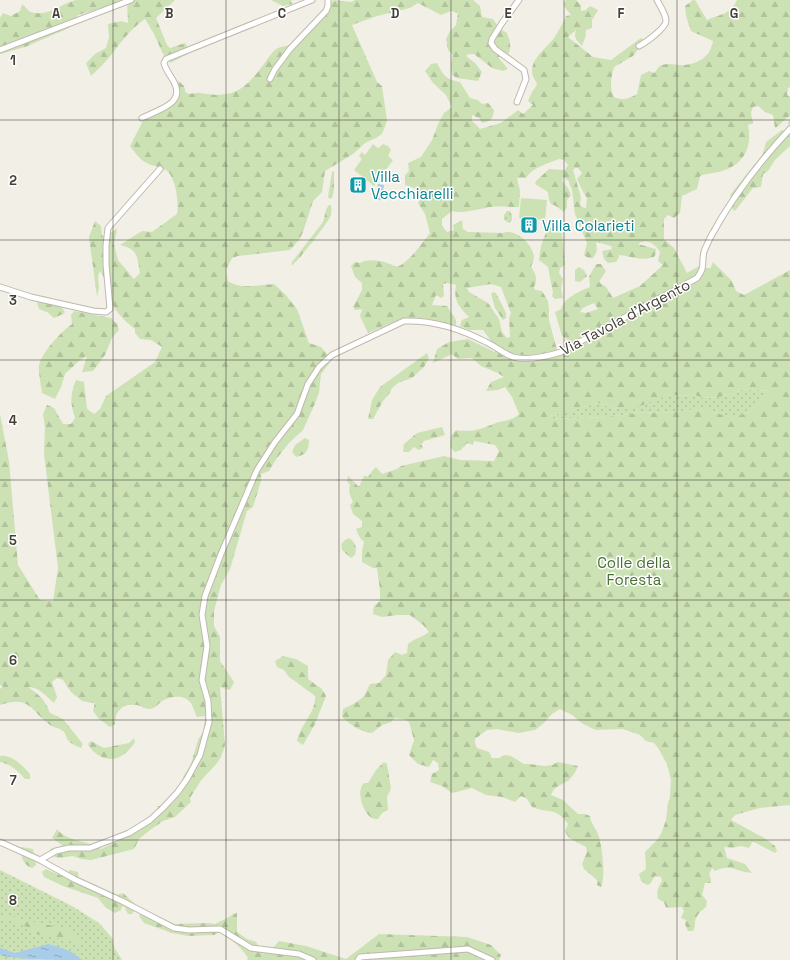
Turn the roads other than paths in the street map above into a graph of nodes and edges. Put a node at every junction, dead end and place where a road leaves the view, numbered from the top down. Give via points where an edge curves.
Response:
1 (131, 0) edge
2 (312, 0) edge
3 (328, 0) edge
4 (519, 0) edge
5 (657, 0) edge
6 (638, 46) dead end
7 (0, 50) edge
8 (270, 79) dead end
9 (517, 102) dead end
10 (142, 118) dead end
11 (790, 129) edge
12 (160, 169) dead end
13 (0, 288) edge
14 (0, 842) edge
15 (40, 860) junction
16 (313, 960) edge
17 (358, 960) edge
18 (492, 960) edge

1 - 7 street
2 - 10 street via 166,59 164,66 176,84 177,97 169,105
3 - 8 street via 326,11 290,49
4 - 9 street via 491,43 495,49 524,70 526,79
5 - 6 street via 665,16 664,26
11 - 15 street, Via Tavola d'Argento via 750,176 726,210 704,253 703,271 698,278 561,352 544,357 513,357 453,328 404,321 332,355 319,367 308,384 297,414 257,470 206,596 202,615 207,646 202,680 208,700 209,722 200,755 187,780 150,820 129,833 90,848 56,851
12 - 13 street via 108,228 106,264 110,309 106,312
14 - 15 street
15 - 16 street via 174,928 220,929 251,948 299,954
17 - 18 street via 360,957 468,949

